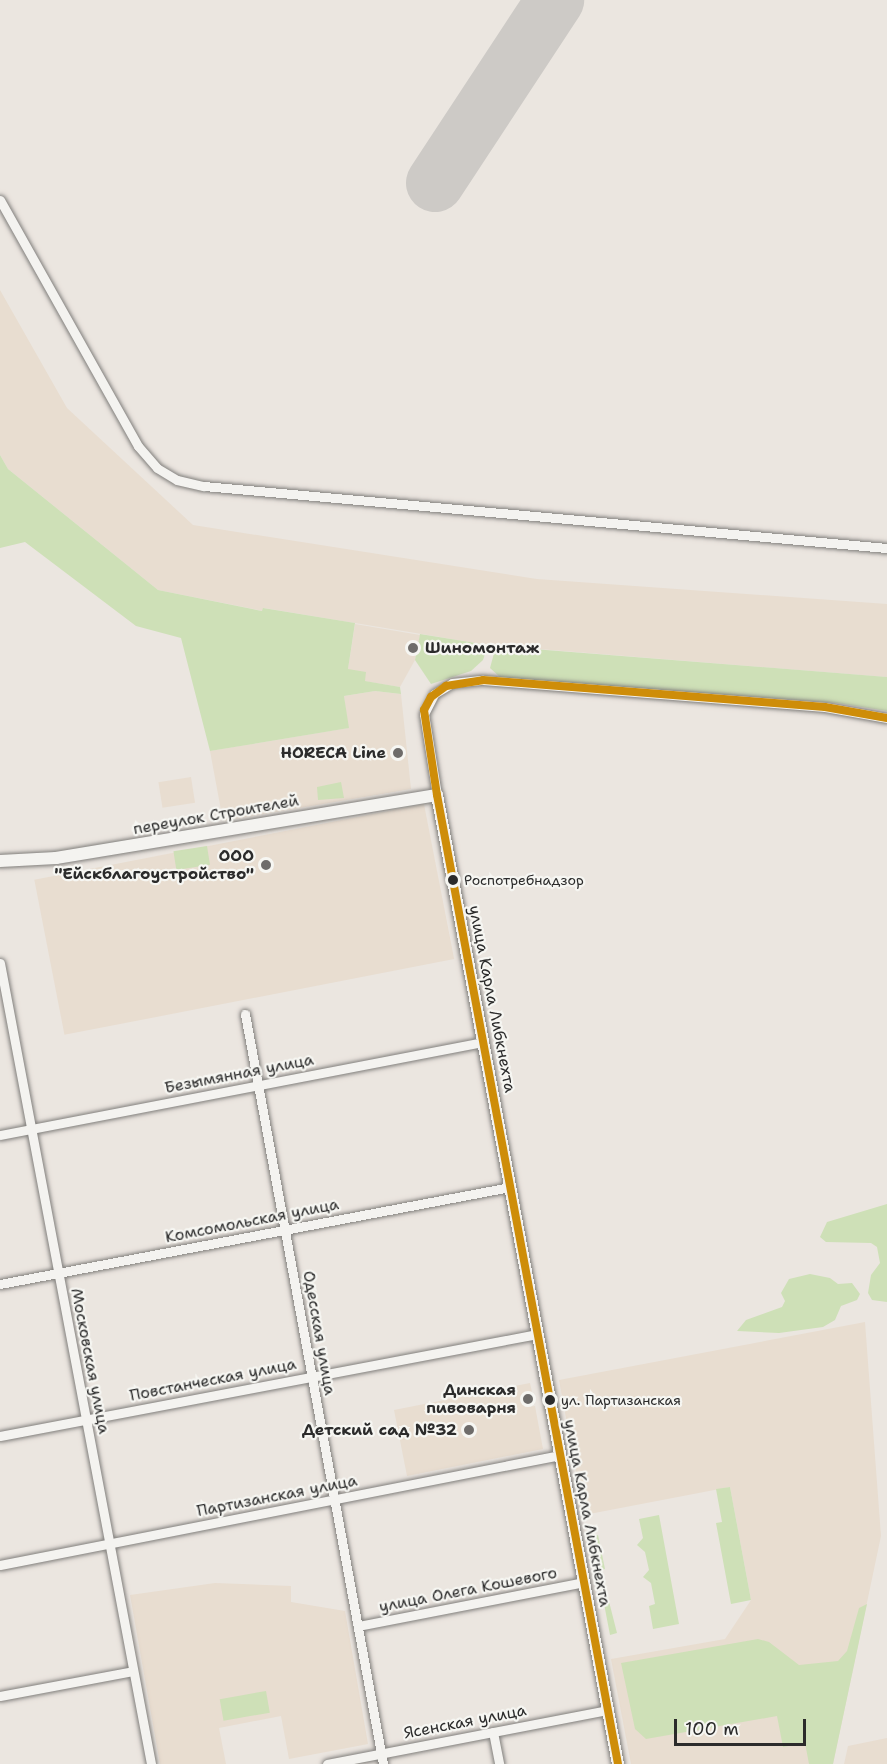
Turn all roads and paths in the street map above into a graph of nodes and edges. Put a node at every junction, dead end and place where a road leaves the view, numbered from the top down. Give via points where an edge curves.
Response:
1 (0, 200) edge
2 (887, 548) edge
3 (887, 717) edge
4 (437, 795) junction
5 (0, 861) edge
6 (0, 963) edge
7 (4, 1005) edge
8 (245, 1014) dead end
9 (483, 1042) junction
10 (258, 1085) junction
11 (33, 1129) junction
12 (0, 1135) edge
13 (510, 1187) junction
14 (285, 1230) junction
15 (58, 1273) junction
16 (0, 1284) edge
17 (537, 1334) junction
18 (312, 1377) junction
19 (85, 1420) junction
20 (0, 1436) edge
21 (560, 1455) junction
22 (335, 1500) junction
23 (110, 1544) junction
24 (0, 1565) edge
25 (584, 1582) junction
26 (358, 1626) junction
27 (133, 1671) junction
28 (0, 1696) edge
29 (608, 1710) junction
30 (494, 1732) junction
31 (381, 1754) junction
32 (151, 1764) edge
33 (327, 1764) edge
34 (383, 1764) edge
35 (499, 1764) edge
36 (618, 1764) edge

1 - 2 street via 138,446 157,468 177,480 204,486
3 - 4 street, улица Карла Либкнехта via 825,707 463,681 440,688 424,710
4 - 5 street, переулок Строителей via 56,858
4 - 9 street, улица Карла Либкнехта
6 - 7 street, Московская улица
7 - 11 street, Московская улица
8 - 10 street, Одесская улица
9 - 10 street, Безымянная улица
9 - 13 street, улица Карла Либкнехта
10 - 11 street, Безымянная улица
10 - 14 street, Одесская улица
11 - 12 street, Безымянная улица
11 - 15 street, Московская улица
13 - 14 street, Комсомольская улица
13 - 17 street, улица Карла Либкнехта
14 - 15 street, Комсомольская улица
14 - 18 street, Одесская улица
15 - 16 street, Комсомольская улица
15 - 19 street, Московская улица
17 - 18 street, Повстанческая улица
17 - 21 street, улица Карла Либкнехта
18 - 19 street, Повстанческая улица
18 - 22 street, Одесская улица
19 - 20 street, Повстанческая улица
19 - 23 street, Московская улица
21 - 22 street, Партизанская улица
21 - 25 street, улица Карла Либкнехта
22 - 23 street, Партизанская улица
22 - 26 street, Одесская улица
23 - 24 street, Партизанская улица
23 - 27 street, Московская улица
25 - 26 street, улица Олега Кошевого
25 - 29 street, улица Карла Либкнехта
26 - 31 street, Одесская улица
27 - 28 street
27 - 32 street, Московская улица
29 - 30 street, Ясенская улица
29 - 36 street, улица Карла Либкнехта
30 - 31 street, Ясенская улица
30 - 35 street
31 - 33 street, Ясенская улица
31 - 34 street, Одесская улица

